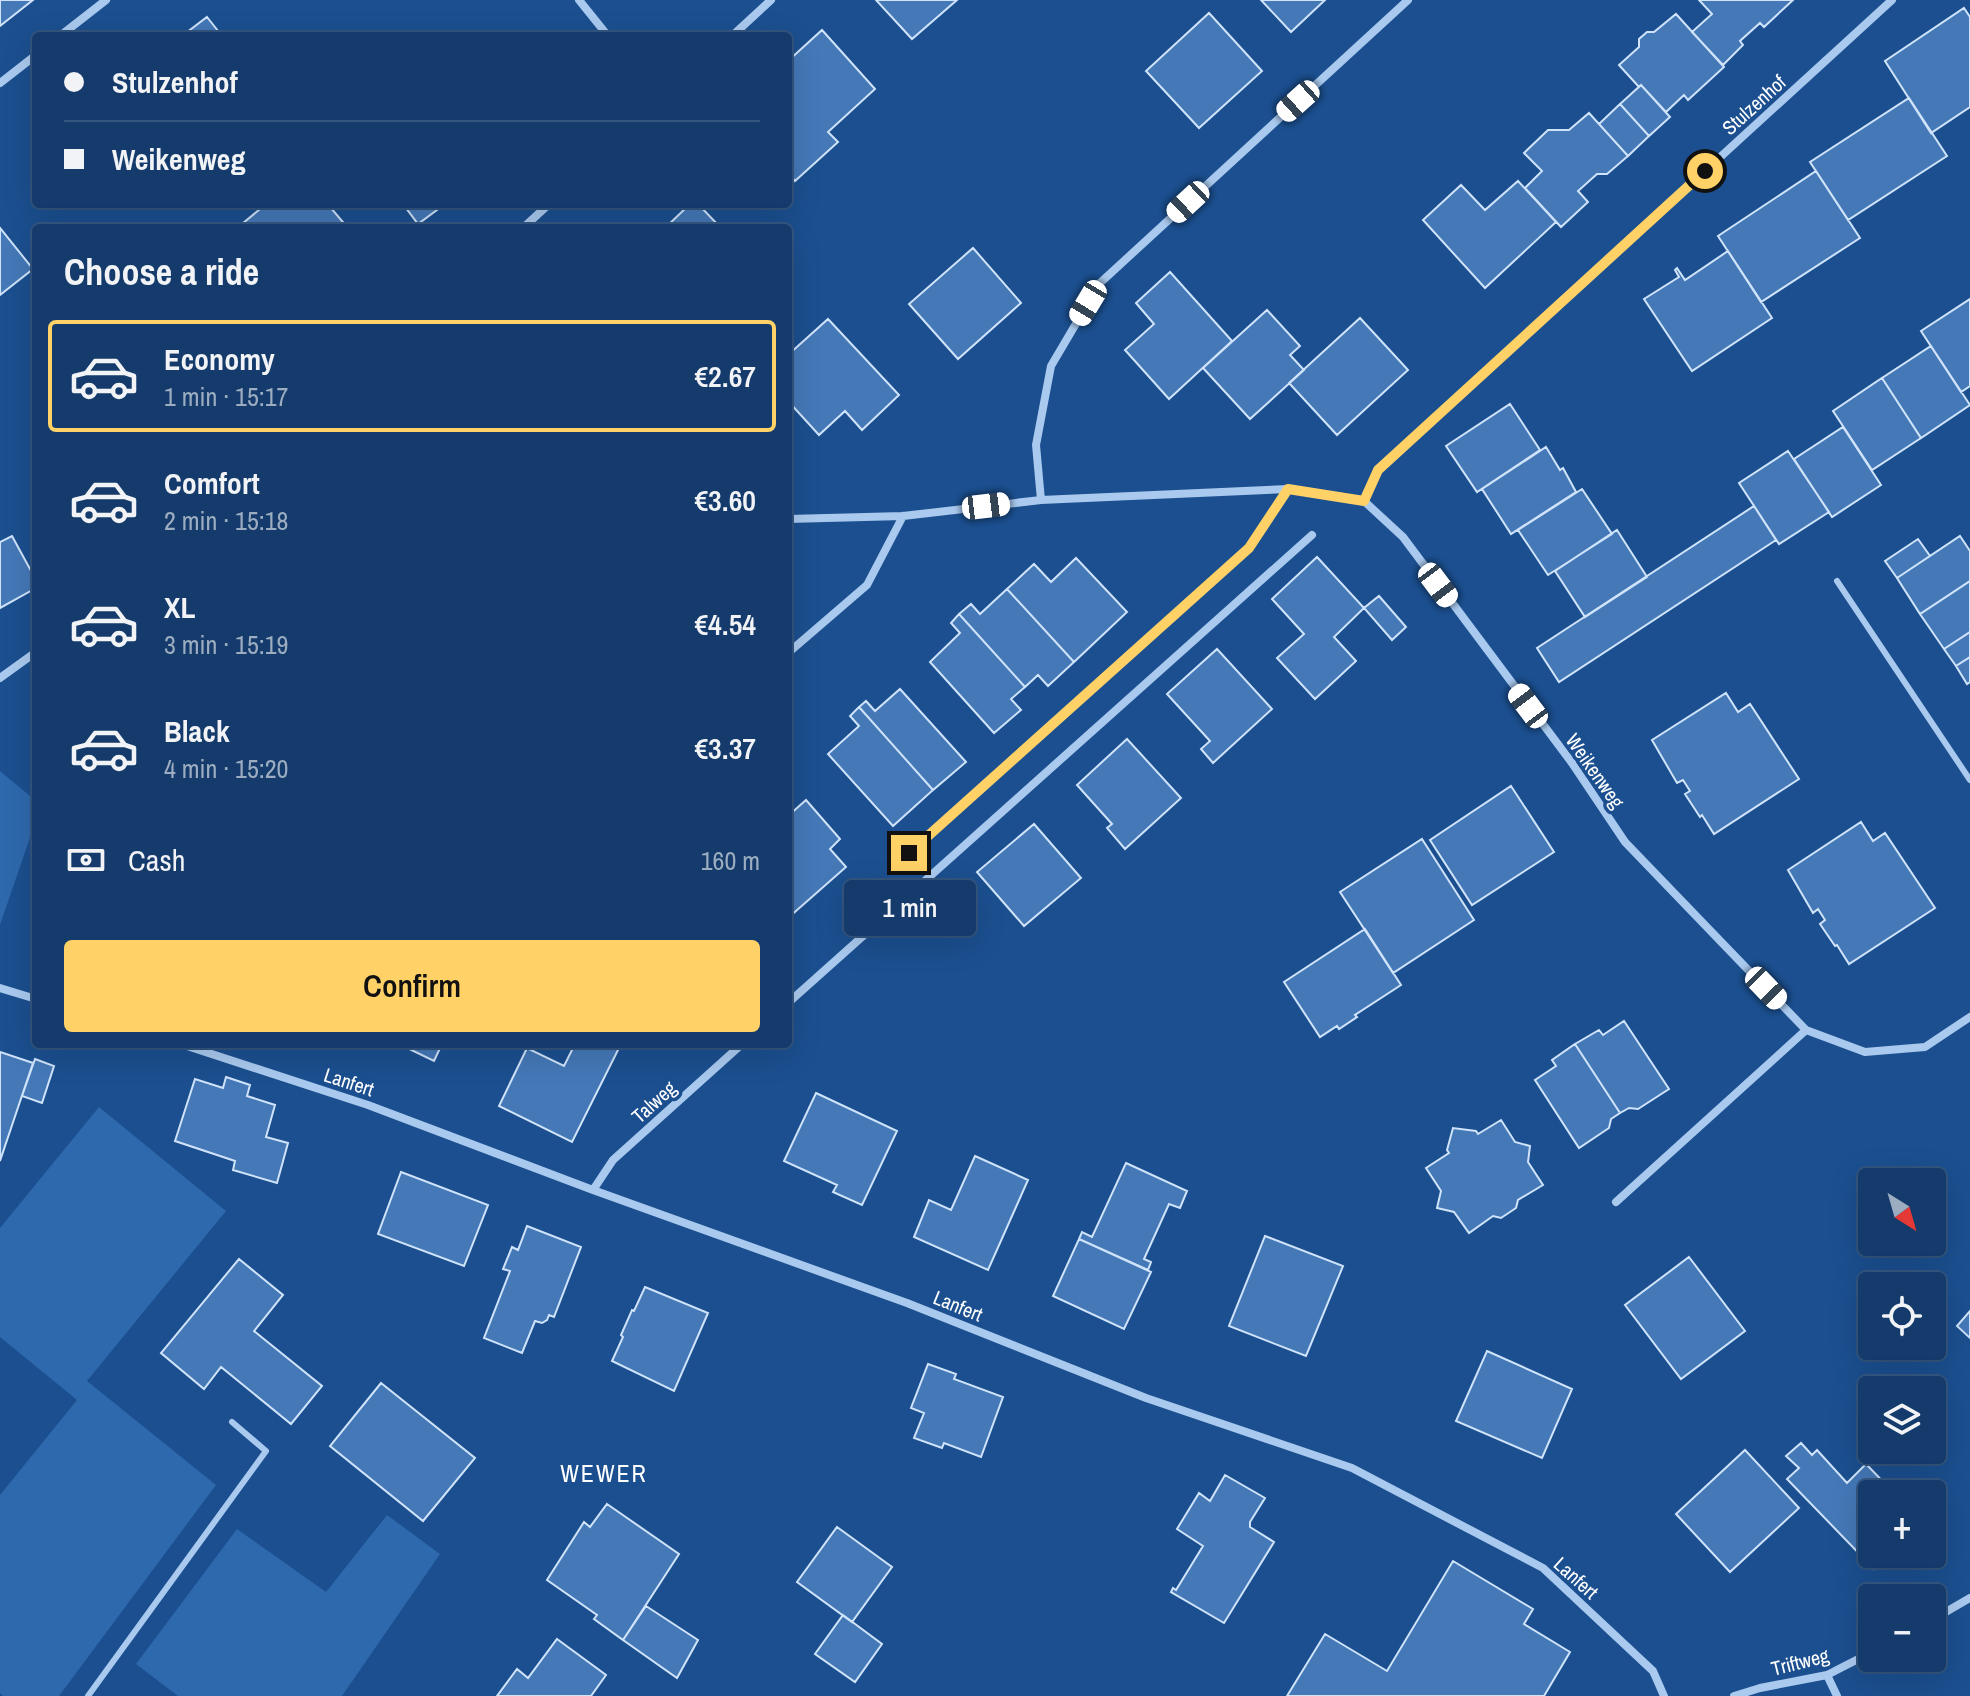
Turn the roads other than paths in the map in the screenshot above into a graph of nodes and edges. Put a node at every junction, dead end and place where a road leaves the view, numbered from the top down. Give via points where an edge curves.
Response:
1 (106, 0) edge
2 (579, 0) edge
3 (771, 0) edge
4 (1408, 0) edge
5 (1892, 0) edge
6 (65, 32) edge
7 (605, 32) edge
8 (736, 32) edge
9 (32, 58) edge
10 (0, 83) edge
11 (545, 208) edge
12 (527, 224) edge
13 (1288, 489) junction
14 (1041, 500) junction
15 (1364, 501) junction
16 (903, 516) junction
17 (792, 519) edge
18 (1312, 535) dead end
19 (1837, 581) dead end
20 (792, 650) edge
21 (32, 655) edge
22 (0, 678) edge
23 (1970, 780) edge
24 (909, 853) dead end
25 (0, 988) edge
26 (32, 998) edge
27 (792, 999) edge
28 (1970, 1017) edge
29 (1806, 1030) junction
30 (193, 1048) edge
31 (738, 1048) edge
32 (593, 1190) junction
33 (1616, 1202) dead end
34 (232, 1422) dead end
35 (1970, 1598) edge
36 (1946, 1612) edge
37 (1858, 1659) edge
38 (1827, 1675) junction
39 (88, 1696) edge
40 (1664, 1696) edge
41 (1734, 1696) edge
42 (1837, 1696) edge

1 - 6 street
2 - 7 street
3 - 8 street
4 - 14 street via 1100,283 1051,366 1036,445
5 - 15 street, Stulzenhof via 1378,470
9 - 10 street
11 - 12 street
13 - 14 street
13 - 15 street
13 - 24 lane via 1249,548
14 - 16 street
15 - 29 street, Weikenweg via 1403,537 1625,842
16 - 17 street
16 - 20 street via 867,585
18 - 27 street
19 - 23 lane
21 - 22 street
25 - 26 street
28 - 29 street, Weikenweg via 1925,1047 1865,1052
29 - 33 street
30 - 32 street, Lanfert via 368,1105
31 - 32 street, Talweg via 613,1160
32 - 40 street, Lanfert via 907,1303 1146,1398 1352,1468 1543,1568 1653,1671
34 - 39 lane via 266,1451
35 - 36 street
37 - 38 street, Triftweg
38 - 41 street, Triftweg
38 - 42 street

